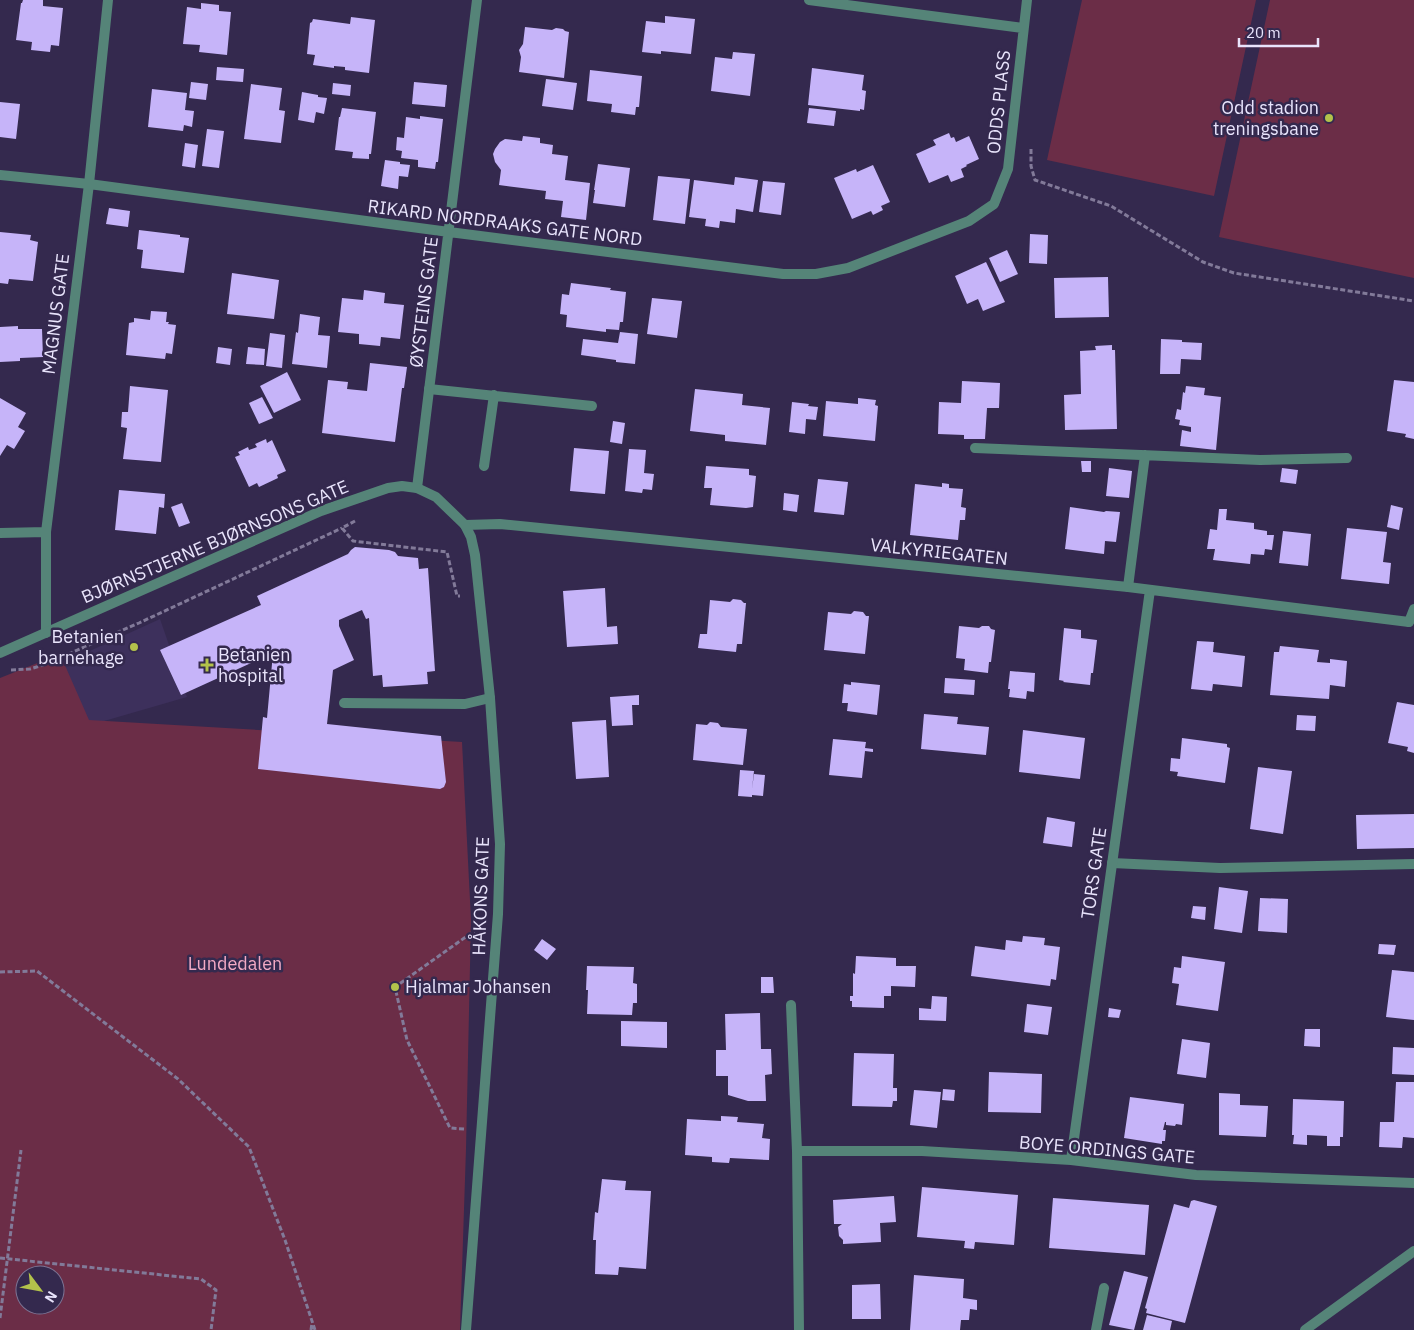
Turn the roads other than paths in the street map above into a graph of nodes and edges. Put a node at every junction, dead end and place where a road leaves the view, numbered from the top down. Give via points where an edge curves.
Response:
1 (108, 0) edge
2 (477, 0) edge
3 (809, 0) edge
4 (1027, 0) edge
5 (1023, 28) junction
6 (0, 175) edge
7 (89, 184) junction
8 (994, 204) joint
9 (449, 232) junction
10 (429, 388) junction
11 (494, 395) junction
12 (592, 406) dead end
13 (974, 448) dead end
14 (1145, 455) junction
15 (1348, 458) dead end
16 (484, 466) dead end
17 (417, 488) junction
18 (465, 525) junction
19 (46, 532) junction
20 (0, 533) edge
21 (1128, 587) junction
22 (1150, 590) junction
23 (1414, 609) edge
24 (46, 633) junction
25 (0, 653) edge
26 (490, 698) junction
27 (344, 703) dead end
28 (1112, 863) junction
29 (1414, 864) edge
30 (791, 1005) dead end
31 (797, 1151) junction
32 (1071, 1160) junction
33 (1414, 1183) edge
34 (1414, 1251) edge
35 (1104, 1288) dead end
36 (466, 1330) edge
37 (799, 1330) edge
38 (1096, 1330) edge
39 (1305, 1330) edge

1 - 7 street, MAGNUS GATE
2 - 9 street, ØYSTEINS GATE
3 - 5 street
4 - 5 street, ODDS PLASS
5 - 8 street, ODDS PLASS via 1008,170
6 - 7 street, RIKARD NORDRAAKS GATE NORD
7 - 9 street, RIKARD NORDRAAKS GATE NORD
7 - 19 street, MAGNUS GATE
8 - 9 street, RIKARD NORDRAAKS GATE NORD via 969,221 848,268 816,274 783,274
9 - 10 street, ØYSTEINS GATE
10 - 11 street
10 - 17 street, ØYSTEINS GATE
11 - 12 street
11 - 16 street
13 - 14 street
14 - 15 street via 1260,460
14 - 21 street
17 - 18 street, BJØRNSTJERNE BJØRNSONS GATE via 436,497
17 - 24 street, BJØRNSTJERNE BJØRNSONS GATE via 388,488 321,511
18 - 21 street, VALKYRIEGATEN via 500,524
18 - 26 street, HÅKONS GATE via 475,554
19 - 20 street
19 - 24 street, MAGNUS GATE
21 - 22 street, VALKYRIEGATEN
22 - 23 street, VALKYRIEGATEN via 1409,622
22 - 28 street, TORS GATE
24 - 25 street, BJØRNSTJERNE BJØRNSONS GATE
26 - 27 street via 465,704
26 - 36 street, HÅKONS GATE via 500,844 498,914
28 - 29 street via 1220,868
28 - 32 street, TORS GATE
30 - 31 street
31 - 32 street, BOYE ORDINGS GATE via 922,1151
31 - 37 street
32 - 33 street, BOYE ORDINGS GATE via 1196,1174
34 - 39 street
35 - 38 street

